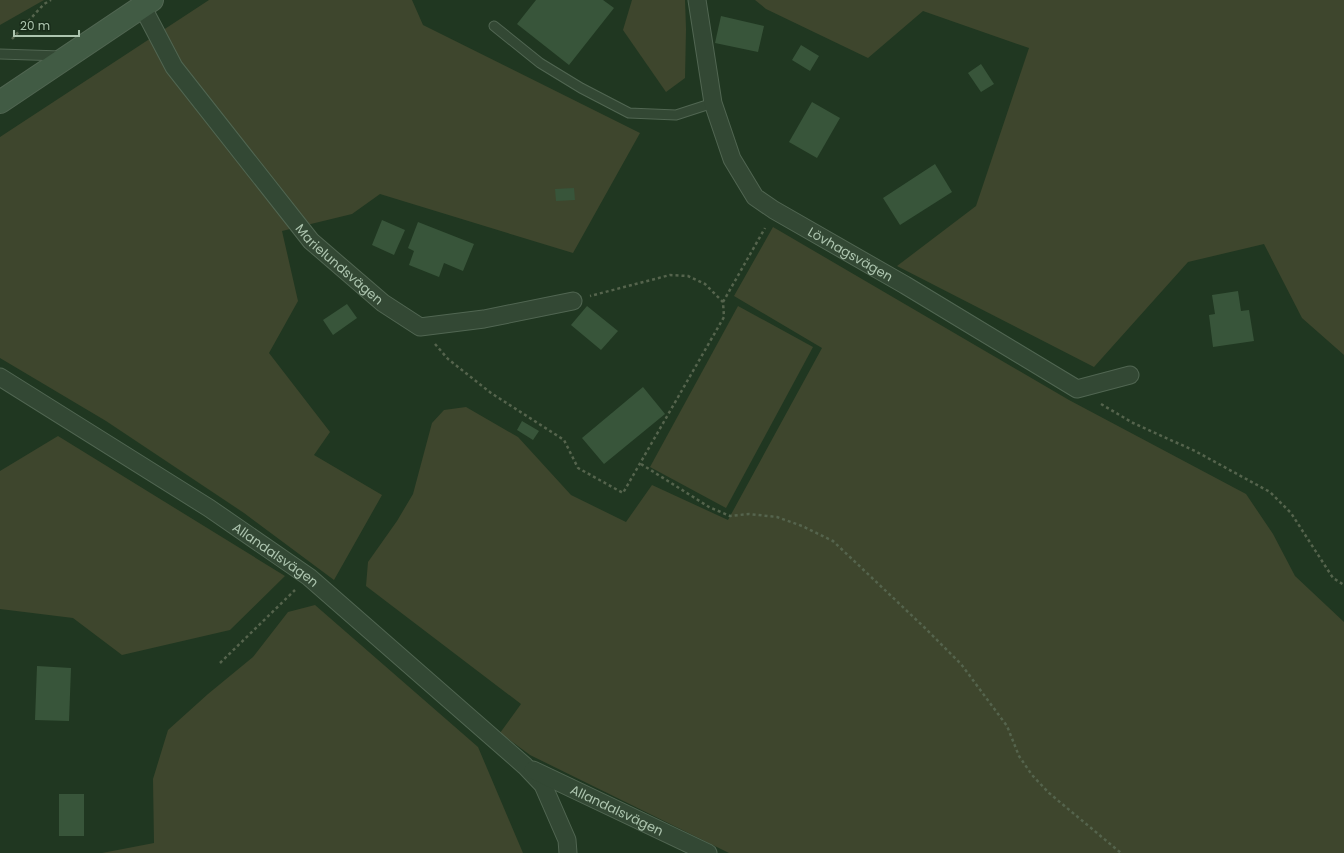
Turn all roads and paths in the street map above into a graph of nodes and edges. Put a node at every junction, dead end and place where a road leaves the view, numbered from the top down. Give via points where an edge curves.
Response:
1 (51, 0) edge
2 (697, 0) edge
3 (147, 3) edge
4 (494, 26) dead end
5 (10, 42) dead end
6 (0, 54) edge
7 (69, 56) junction
8 (0, 102) edge
9 (712, 103) junction
10 (774, 210) junction
11 (573, 301) joint
12 (723, 302) junction
13 (420, 327) junction
14 (1130, 374) dead end
15 (0, 377) edge
16 (1076, 389) junction
17 (641, 464) junction
18 (309, 577) junction
19 (1344, 585) edge
20 (220, 663) dead end
21 (525, 766) junction
22 (568, 853) edge
23 (708, 853) edge
24 (1121, 853) edge

1 - 5 path via 44,4
2 - 9 street, Lövhagsvägen
3 - 7 main road
3 - 13 street, Marielundsvägen via 174,67 311,241 383,303
4 - 9 lane via 540,63 628,114 676,115
6 - 7 lane
7 - 8 main road
9 - 10 street, Lövhagsvägen via 732,159 756,197
10 - 12 path
10 - 16 street, Lövhagsvägen
11 - 12 path via 670,275 688,276 705,284
11 - 13 street via 484,319
12 - 17 path via 724,317
13 - 17 path via 448,359 491,393 564,440 578,468 623,493
14 - 16 street
15 - 18 street, Allandalsvägen via 209,508
16 - 19 path via 1133,423 1195,451 1270,492 1290,514 1333,578
17 - 24 path via 709,508 730,516 749,514 776,517 833,541 961,664 1007,726 1019,756 1032,775 1055,798
18 - 20 path
18 - 21 street, Allandalsvägen
21 - 22 street, Allandalsvägen via 543,785 567,840
21 - 23 street, Allandalsvägen

